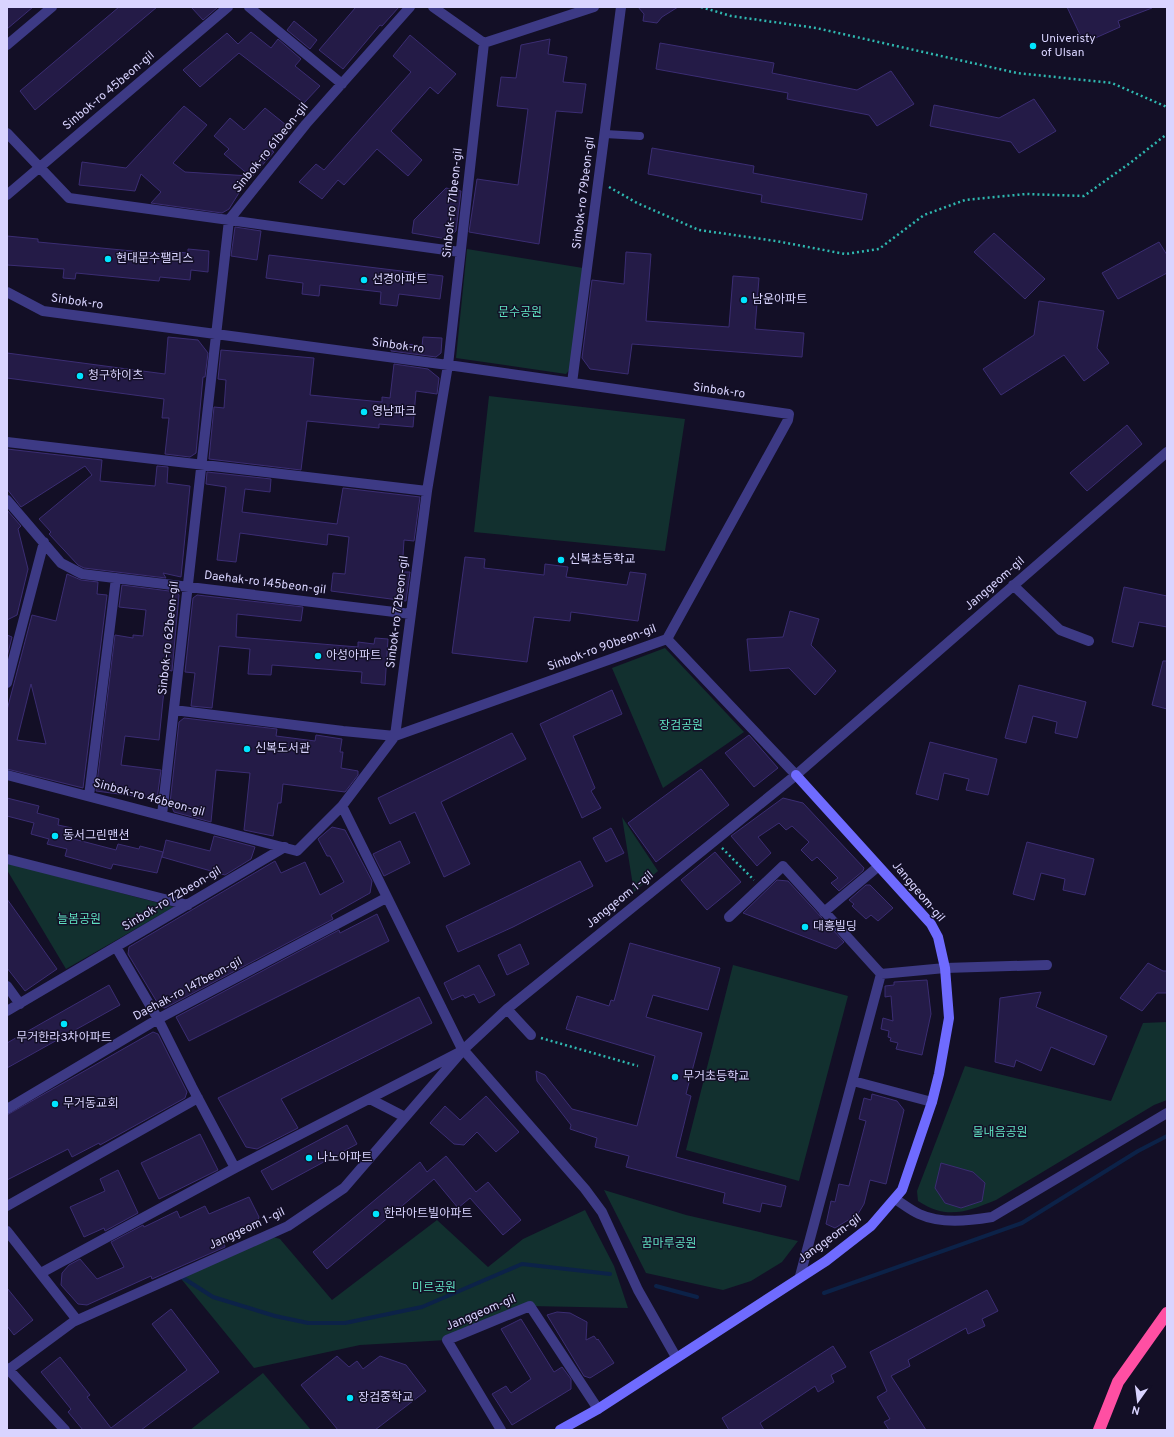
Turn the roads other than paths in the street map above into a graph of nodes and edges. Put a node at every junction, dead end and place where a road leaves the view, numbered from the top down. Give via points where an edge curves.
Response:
1 (52, 7) edge
2 (228, 7) edge
3 (249, 7) edge
4 (410, 7) edge
5 (433, 7) edge
6 (594, 7) edge
7 (621, 7) edge
8 (484, 43) junction
9 (7, 45) edge
10 (342, 84) junction
11 (7, 133) edge
12 (604, 134) junction
13 (640, 136) dead end
14 (40, 167) junction
15 (7, 195) edge
16 (229, 220) junction
17 (460, 252) junction
18 (7, 292) edge
19 (216, 334) junction
20 (448, 365) junction
21 (572, 383) junction
22 (789, 414) joint
23 (7, 442) edge
24 (1167, 452) edge
25 (201, 464) junction
26 (427, 490) junction
27 (7, 500) edge
28 (44, 542) junction
29 (116, 578) junction
30 (1014, 585) junction
31 (188, 587) junction
32 (411, 614) junction
33 (667, 639) junction
34 (1089, 641) dead end
35 (7, 683) edge
36 (174, 710) junction
37 (395, 736) junction
38 (7, 775) edge
39 (796, 775) junction
40 (89, 796) junction
41 (342, 806) junction
42 (162, 815) junction
43 (285, 848) junction
44 (7, 860) edge
45 (874, 870) dead end
46 (386, 898) junction
47 (188, 905) junction
48 (824, 912) junction
49 (729, 917) dead end
50 (116, 947) junction
51 (1047, 965) dead end
52 (945, 968) junction
53 (881, 974) junction
54 (7, 986) edge
55 (20, 1004) junction
56 (507, 1009) junction
57 (7, 1011) edge
58 (158, 1019) junction
59 (531, 1035) road end
60 (464, 1050) junction
61 (853, 1081) junction
62 (198, 1098) junction
63 (370, 1099) junction
64 (932, 1102) junction
65 (7, 1109) edge
66 (1167, 1113) edge
67 (405, 1118) junction
68 (235, 1168) junction
69 (895, 1199) junction
70 (7, 1206) edge
71 (7, 1231) edge
72 (41, 1273) junction
73 (800, 1276) junction
74 (1167, 1313) edge
75 (77, 1320) junction
76 (676, 1357) junction
77 (8, 1369) edge
78 (598, 1409) junction
79 (65, 1430) edge
80 (501, 1430) edge
81 (560, 1430) edge
82 (1099, 1430) edge

1 - 9 street
2 - 14 street, Sinbok-ro 45beon-gil
3 - 10 street
4 - 10 street, Sinbok-ro 61beon-gil
5 - 8 street
6 - 8 street
7 - 12 street, Sinbok-ro 79beon-gil
8 - 17 street, Sinbok-ro 71beon-gil
10 - 16 street, Sinbok-ro 61beon-gil via 306,124
11 - 14 street
12 - 13 lane
12 - 21 street, Sinbok-ro 79beon-gil
14 - 15 street, Sinbok-ro 45beon-gil
14 - 16 street via 69,198
16 - 17 street
16 - 19 street
17 - 20 street, Sinbok-ro 71beon-gil
18 - 19 street, Sinbok-ro via 43,311
19 - 20 street, Sinbok-ro
19 - 25 street, Sinbok-ro 62beon-gil
20 - 21 street, Sinbok-ro
20 - 26 street, Sinbok-ro 72beon-gil
21 - 22 street, Sinbok-ro
22 - 33 street, Sinbok-ro 90beon-gil
23 - 25 street
24 - 30 street, Janggeom-gil
25 - 26 street
25 - 31 street, Sinbok-ro 62beon-gil
26 - 32 street, Sinbok-ro 72beon-gil
27 - 28 street, Daehak-ro 145beon-gil
28 - 29 street, Daehak-ro 145beon-gil via 61,563 82,574
28 - 35 street
29 - 31 street, Daehak-ro 145beon-gil
29 - 40 street
30 - 34 street via 1060,630
30 - 39 street, Janggeom-gil
31 - 32 street, Daehak-ro 145beon-gil
31 - 36 street, Sinbok-ro 62beon-gil
32 - 37 street, Sinbok-ro 72beon-gil
33 - 37 street, Sinbok-ro 90beon-gil
33 - 39 street
36 - 37 street
36 - 42 street, Sinbok-ro 62beon-gil
37 - 41 street, Sinbok-ro 72beon-gil
38 - 40 street, Sinbok-ro 46beon-gil
39 - 52 main road, Janggeom-gil via 931,924 938,938
39 - 56 street, Janggeom 1-gil
40 - 42 street, Sinbok-ro 46beon-gil
41 - 43 street, Sinbok-ro 72beon-gil via 297,851
41 - 46 street
42 - 43 street, Sinbok-ro 46beon-gil
43 - 47 street, Sinbok-ro 72beon-gil
44 - 47 street
45 - 48 street
46 - 58 street, Daehak-ro 147beon-gil
46 - 60 street
47 - 50 street, Sinbok-ro 72beon-gil
48 - 49 street via 783,866
48 - 53 street
50 - 55 street, Sinbok-ro 72beon-gil
50 - 58 street
51 - 52 street
52 - 53 street
52 - 64 main road, Janggeom-gil via 949,1018
53 - 61 street
54 - 55 street
55 - 57 street, Sinbok-ro 72beon-gil
56 - 59 street
56 - 60 street, Janggeom 1-gil
58 - 62 street
58 - 65 street, Daehak-ro 147beon-gil
60 - 63 street, Janggeom 1-gil
60 - 67 street, Janggeom 1-gil
60 - 76 street via 602,1212 638,1290
61 - 64 street
61 - 73 street
62 - 68 street
62 - 70 street
63 - 67 street
63 - 68 street, Janggeom 1-gil
64 - 69 main road, Janggeom-gil via 902,1190
66 - 69 street via 992,1217 964,1222 929,1217 918,1214
67 - 75 street, Janggeom 1-gil via 344,1188 288,1226
68 - 72 street, Janggeom 1-gil
69 - 73 main road, Janggeom-gil via 871,1226 826,1261
71 - 72 street
72 - 75 street
73 - 76 main road, Janggeom-gil
74 - 82 highway via 1118,1382
75 - 77 street, Janggeom 1-gil
76 - 78 main road, Janggeom-gil
77 - 79 street
78 - 80 street, Janggeom-gil via 530,1306 447,1340
78 - 81 main road, Janggeom-gil

